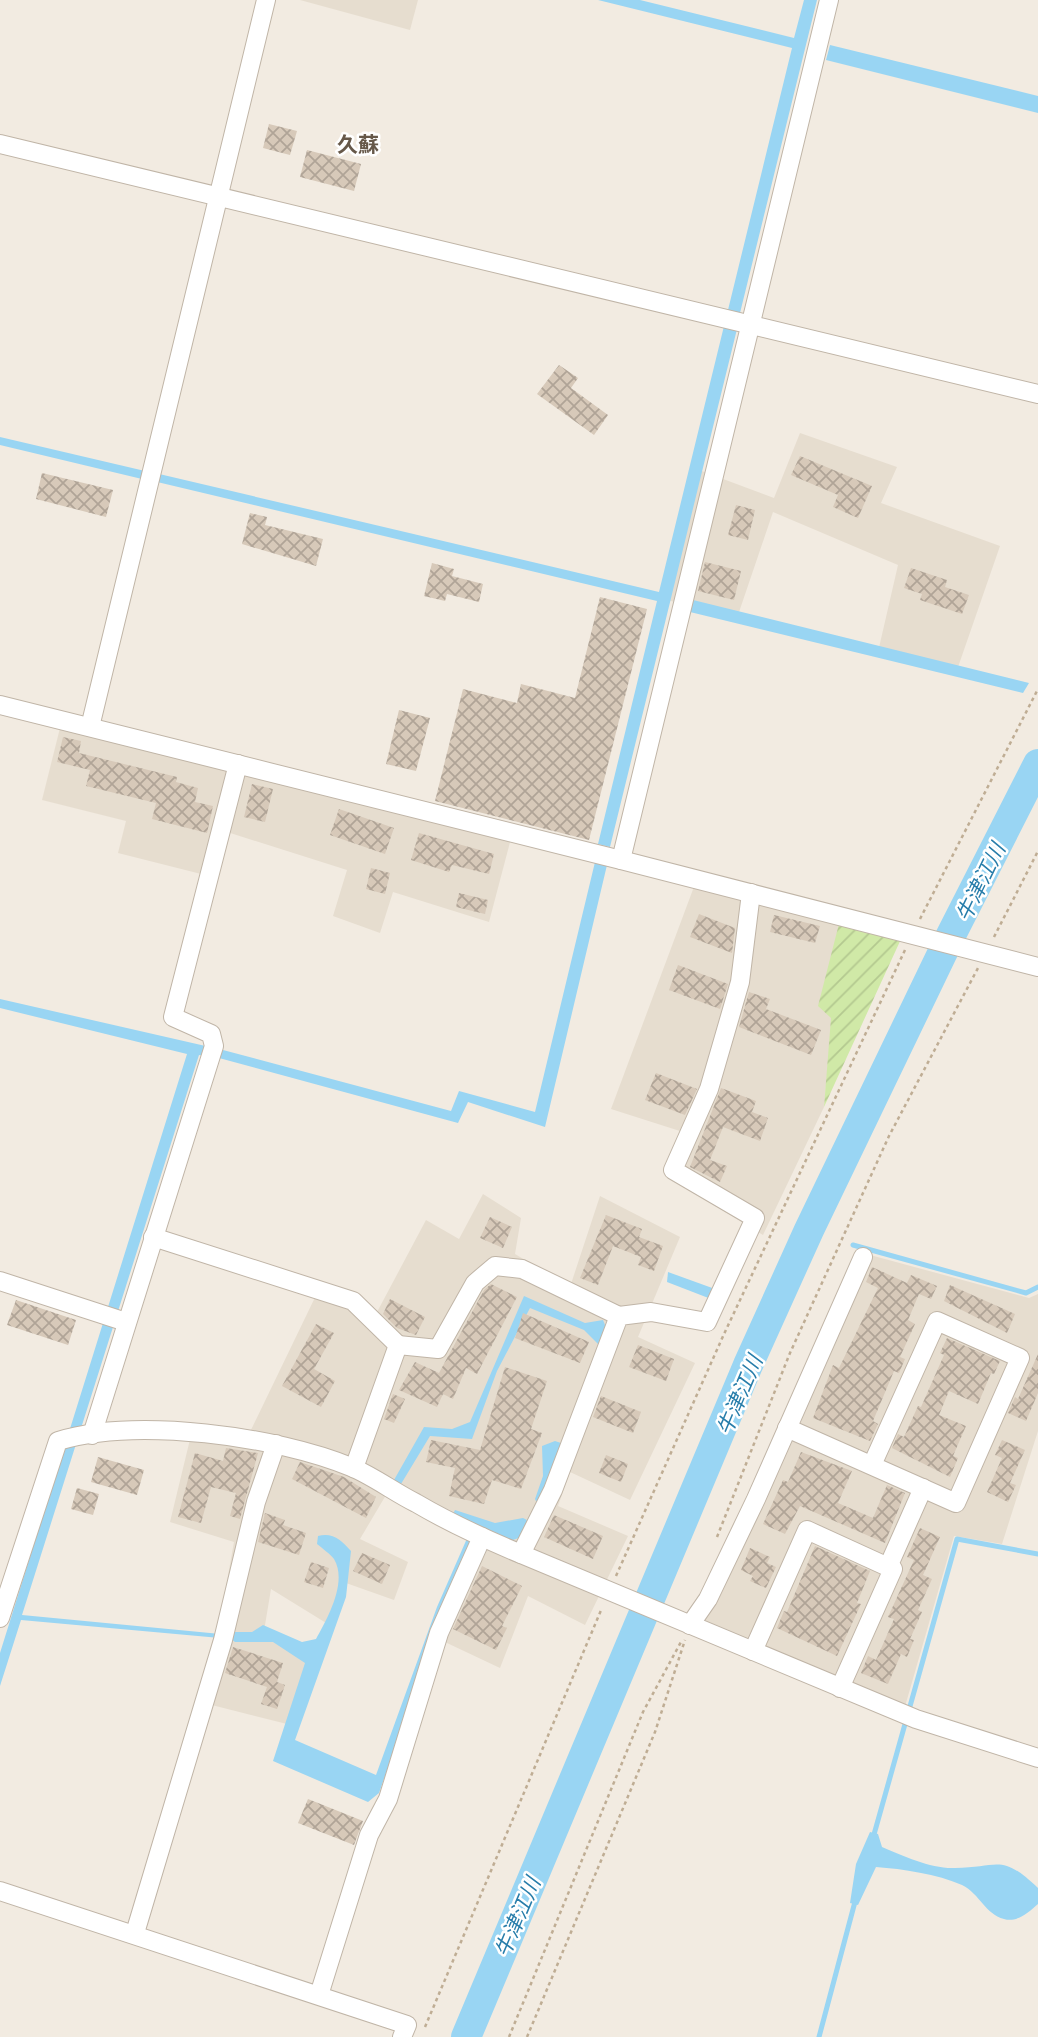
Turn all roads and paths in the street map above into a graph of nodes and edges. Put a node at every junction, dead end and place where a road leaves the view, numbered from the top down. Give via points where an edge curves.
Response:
1 (266, 0) edge
2 (829, 0) edge
3 (0, 144) edge
4 (217, 197) junction
5 (750, 326) junction
6 (1038, 394) edge
7 (1038, 690) edge
8 (0, 705) edge
9 (90, 727) junction
10 (238, 764) junction
11 (1038, 851) edge
12 (621, 859) junction
13 (751, 893) junction
14 (912, 934) junction
15 (986, 953) junction
16 (1038, 967) edge
17 (153, 1237) junction
18 (863, 1257) dead end
19 (0, 1281) edge
20 (620, 1316) junction
21 (126, 1322) junction
22 (398, 1345) junction
23 (788, 1428) junction
24 (81, 1436) junction
25 (276, 1444) junction
26 (872, 1465) junction
27 (354, 1468) junction
28 (923, 1488) junction
29 (482, 1537) junction
30 (715, 1541) dead end
31 (521, 1554) junction
32 (888, 1567) junction
33 (609, 1591) junction
34 (0, 1618) edge
35 (690, 1625) junction
36 (753, 1651) junction
37 (840, 1688) junction
38 (1038, 1758) edge
39 (0, 1891) edge
40 (135, 1933) junction
41 (319, 1995) junction
42 (402, 2037) edge
43 (421, 2037) edge
44 (509, 2037) edge
45 (527, 2037) edge

1 - 4 street
2 - 5 street
3 - 4 street
4 - 5 street
4 - 9 street
5 - 6 street
5 - 12 street
7 - 14 path
8 - 9 street
9 - 10 street
10 - 12 street
10 - 17 street via 173,1017 211,1034 214,1046
11 - 15 path
12 - 13 street
13 - 14 street
13 - 20 street via 740,982 709,1089 673,1170 755,1218 706,1322 651,1312
14 - 15 street
14 - 33 path
15 - 16 street
15 - 30 path via 889,1136 790,1353
17 - 21 street
17 - 22 street via 353,1301
18 - 23 street
19 - 21 street
20 - 22 street via 522,1269 495,1266 475,1283 439,1349
20 - 31 street via 553,1490
21 - 24 street
22 - 27 street
23 - 26 street
23 - 35 street via 708,1599
24 - 25 street via 167,1431
24 - 34 street via 58,1441
25 - 27 street
25 - 40 street
26 - 28 street
26 - 28 street via 937,1321 1020,1358 956,1503
27 - 29 street
28 - 32 street
29 - 31 street
29 - 41 street via 439,1633 388,1800 369,1835
31 - 33 street
32 - 36 street via 807,1530
32 - 37 street via 893,1569
33 - 35 street
33 - 43 path
35 - 36 street
35 - 44 path via 643,1712
35 - 45 path via 654,1732
36 - 37 street
37 - 38 street
39 - 40 street
40 - 41 street
41 - 42 street via 407,2025

